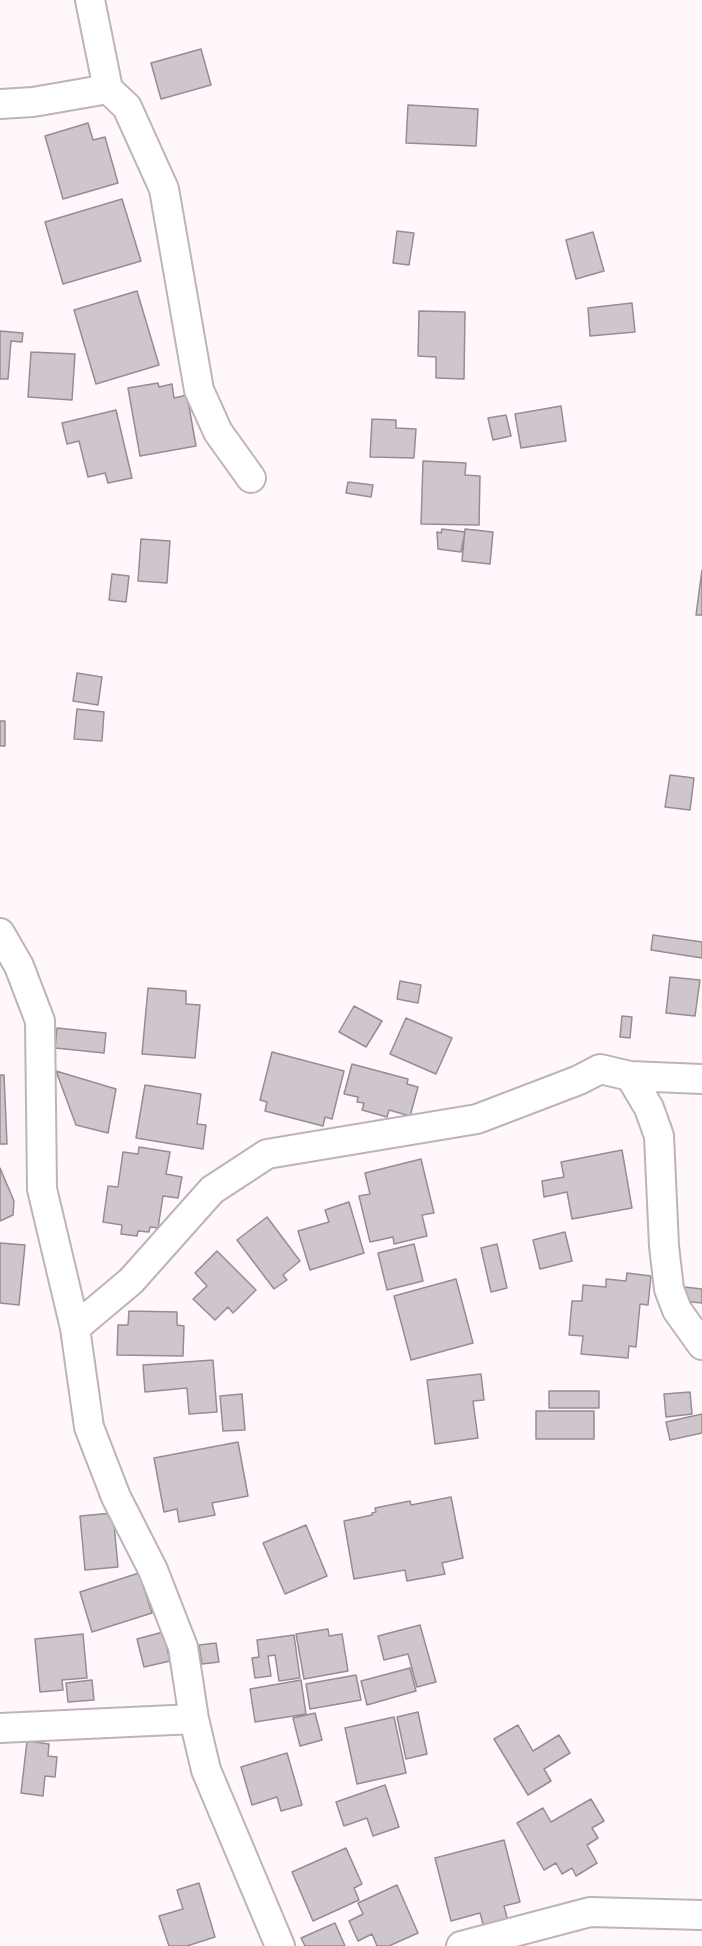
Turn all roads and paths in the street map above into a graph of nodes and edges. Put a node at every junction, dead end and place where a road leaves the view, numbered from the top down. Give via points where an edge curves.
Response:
1 (90, 0) edge
2 (108, 89) junction
3 (0, 104) edge
4 (251, 478) dead end
5 (0, 933) edge
6 (630, 1076) junction
7 (702, 1079) edge
8 (75, 1328) junction
9 (702, 1345) edge
10 (194, 1719) junction
11 (0, 1728) edge
12 (702, 1914) edge
13 (280, 1946) edge
14 (461, 1946) edge

1 - 2 street
2 - 3 street
2 - 4 street via 127,107 164,189 199,390 218,432
5 - 8 street via 40,1021 42,1189
6 - 7 street
6 - 8 street via 600,1069 477,1119 267,1154 212,1190 131,1281
6 - 9 street via 649,1108 659,1136 669,1289 676,1310
8 - 10 street via 89,1427 183,1647
10 - 11 street
10 - 13 street via 206,1770
12 - 14 street via 590,1912

